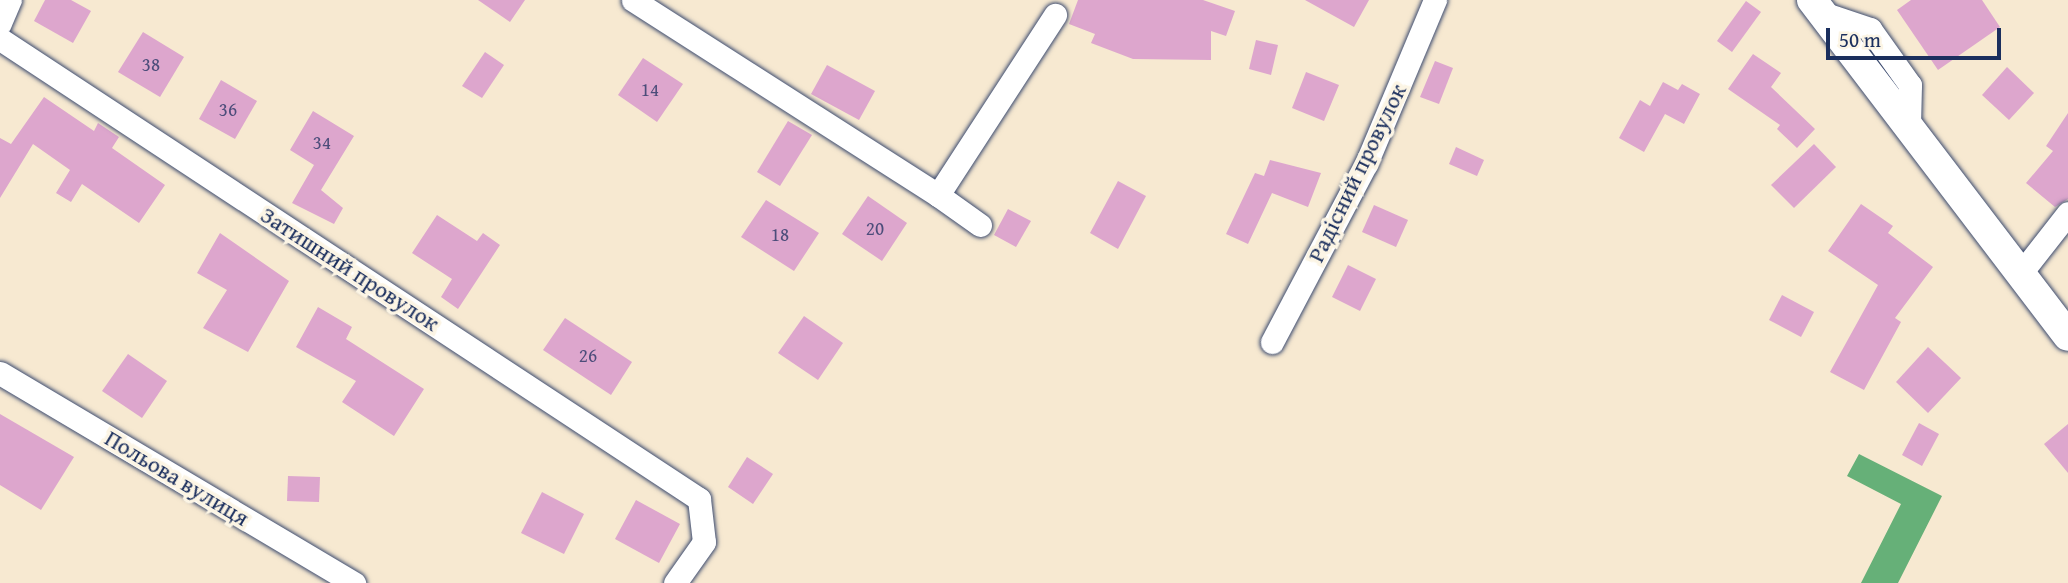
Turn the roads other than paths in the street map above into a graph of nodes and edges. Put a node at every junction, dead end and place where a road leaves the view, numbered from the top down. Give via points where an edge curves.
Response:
1 (10, 0) edge
2 (633, 0) edge
3 (1435, 0) edge
4 (1817, 6) edge
5 (1055, 15) dead end
6 (0, 23) edge
7 (0, 39) edge
8 (938, 195) junction
9 (2068, 213) edge
10 (981, 225) dead end
11 (2021, 273) junction
12 (2068, 336) edge
13 (1272, 342) dead end
14 (0, 373) edge
15 (354, 583) edge
16 (675, 583) edge

1 - 6 street
2 - 8 street
3 - 13 street, Радісний провулок via 1366,164
4 - 11 main road
5 - 8 street
7 - 16 street, Затишний провулок via 699,499 705,542
8 - 10 street
9 - 11 street
11 - 12 main road
14 - 15 street, Польова вулиця

